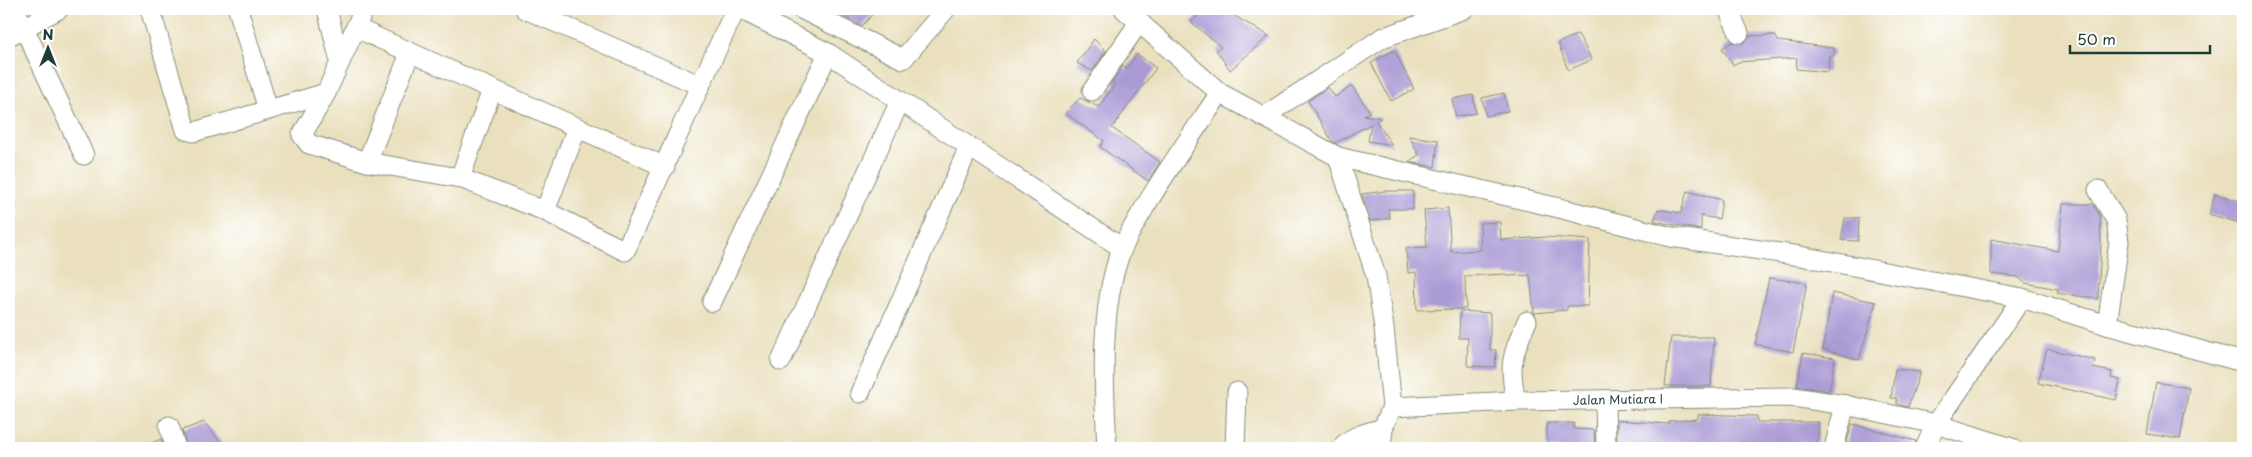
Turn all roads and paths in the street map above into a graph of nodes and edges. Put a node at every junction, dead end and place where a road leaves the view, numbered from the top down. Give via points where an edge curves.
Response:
1 (16, 9) edge
2 (59, 9) edge
3 (150, 9) edge
4 (238, 9) edge
5 (327, 9) edge
6 (364, 9) edge
7 (526, 9) edge
8 (736, 9) edge
9 (740, 9) edge
10 (801, 9) edge
11 (946, 9) edge
12 (1464, 9) edge
13 (1728, 9) edge
14 (1132, 13) edge
15 (356, 28) junction
16 (1739, 32) dead end
17 (16, 33) edge
18 (410, 53) junction
19 (828, 53) junction
20 (340, 62) junction
21 (699, 85) junction
22 (492, 90) junction
23 (1092, 91) dead end
24 (326, 93) junction
25 (1220, 94) junction
26 (900, 101) junction
27 (268, 110) junction
28 (1263, 117) junction
29 (577, 128) junction
30 (969, 147) junction
31 (84, 155) dead end
32 (1338, 157) junction
33 (367, 162) junction
34 (665, 167) junction
35 (460, 178) junction
36 (2098, 190) dead end
37 (545, 211) junction
38 (1122, 248) junction
39 (2022, 298) junction
40 (712, 302) dead end
41 (1527, 321) dead end
42 (2107, 325) junction
43 (781, 361) dead end
44 (2243, 362) edge
45 (1237, 392) dead end
46 (860, 393) dead end
47 (1606, 400) junction
48 (1516, 401) junction
49 (1845, 405) junction
50 (1392, 407) junction
51 (1936, 424) junction
52 (169, 426) dead end
53 (1383, 428) junction
54 (176, 448) edge
55 (1106, 448) edge
56 (1234, 448) edge
57 (1341, 448) edge
58 (1381, 448) edge
59 (1606, 448) edge
60 (1834, 448) edge
61 (1925, 448) edge
62 (2012, 448) edge

1 - 17 street
2 - 17 street
3 - 27 street via 186,130 194,132
4 - 27 street
5 - 20 street
6 - 15 street
7 - 21 street
8 - 21 street
9 - 19 street
10 - 11 street via 903,59
12 - 28 street via 1382,38
13 - 16 street
14 - 23 street
14 - 25 street
15 - 18 street
15 - 20 street
17 - 31 street
18 - 22 street
18 - 33 street
19 - 26 street
19 - 40 street
20 - 24 street
21 - 34 street
22 - 29 street
22 - 35 street
24 - 27 street
24 - 33 street via 302,135 309,144
25 - 28 street
25 - 38 street via 1156,188
26 - 30 street
26 - 43 street
28 - 32 street
29 - 34 street
29 - 37 street
30 - 38 street
30 - 46 street
32 - 39 street via 1671,237 1800,256
32 - 50 street via 1376,276
33 - 35 street
34 - 37 street via 625,251
35 - 37 street
36 - 42 street via 2116,220 2119,242
38 - 55 street via 1115,268 1103,370
39 - 42 street
39 - 51 street
41 - 48 street via 1512,356
42 - 44 street
45 - 56 street
47 - 48 street, Jalan Mutiara I
47 - 49 street, Jalan Mutiara I via 1793,397
47 - 59 street
48 - 50 street, Jalan Mutiara I
49 - 51 street, Jalan Mutiara I
49 - 60 street
50 - 53 street
51 - 61 street
51 - 62 street, Jalan Mutiara I
52 - 54 street
53 - 57 street via 1354,437
53 - 58 street

